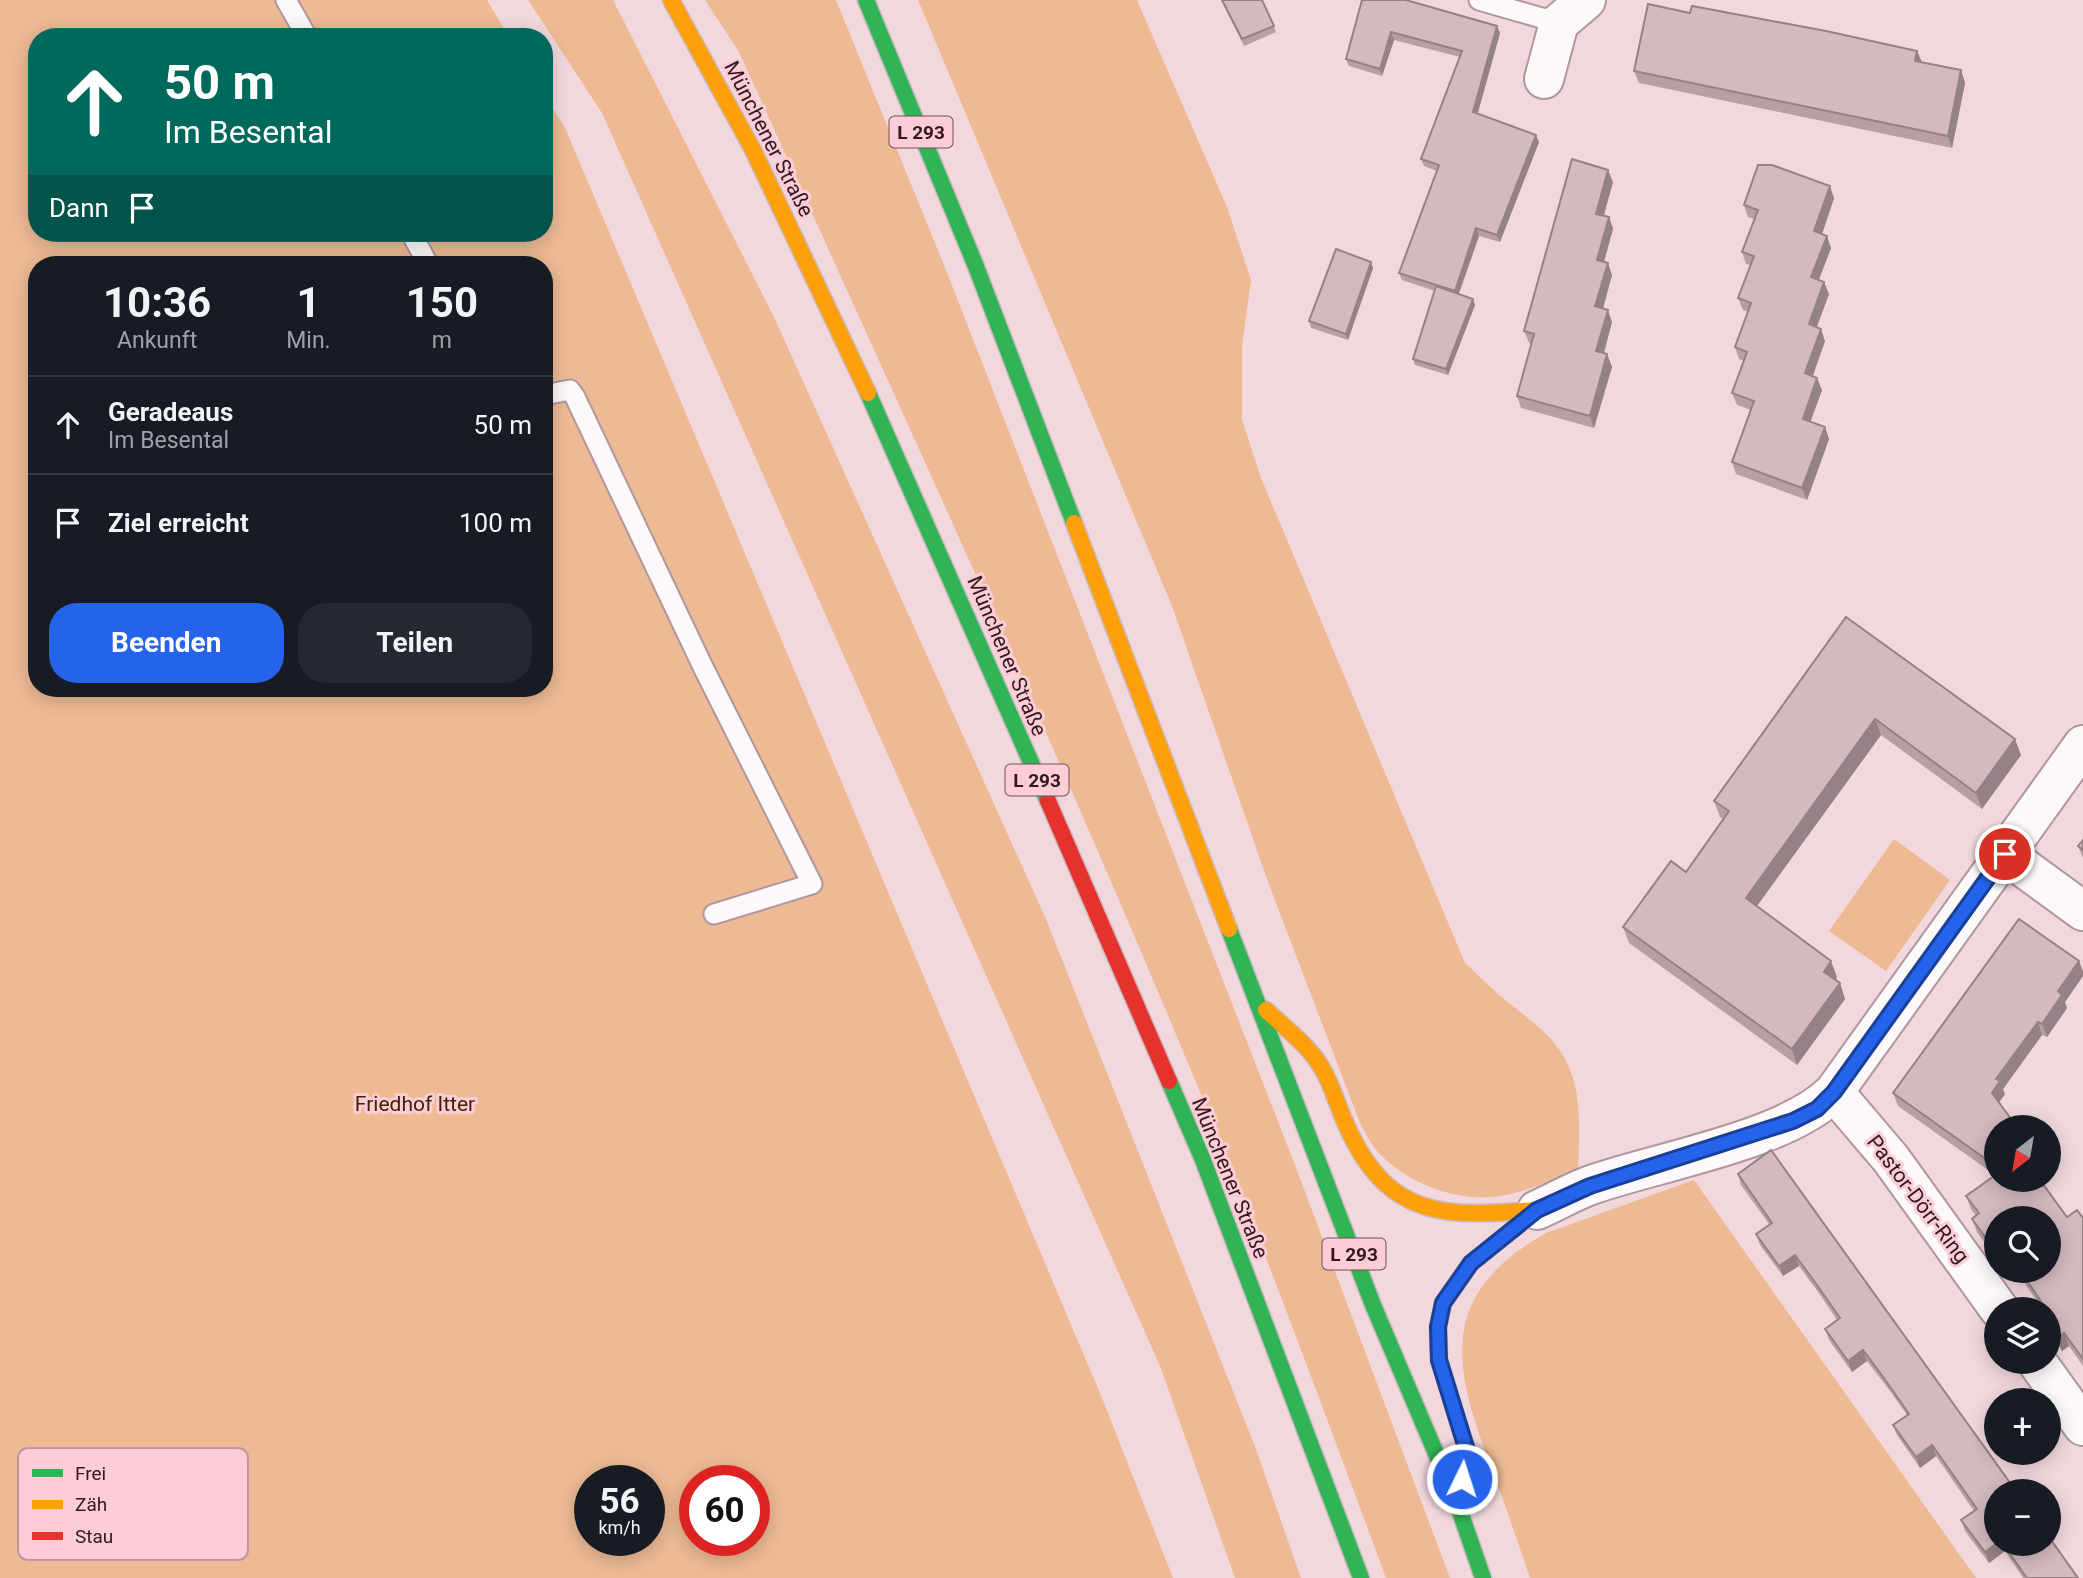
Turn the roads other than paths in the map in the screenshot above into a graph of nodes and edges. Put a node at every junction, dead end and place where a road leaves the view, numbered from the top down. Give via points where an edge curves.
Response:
1 (286, 0) edge
2 (671, 0) edge
3 (866, 0) edge
4 (1479, 0) edge
5 (1573, 11) edge
6 (302, 28) edge
7 (1544, 79) dead end
8 (553, 393) edge
9 (2083, 745) edge
10 (2005, 854) junction
11 (2083, 911) edge
12 (714, 914) dead end
13 (1257, 1002) junction
14 (1834, 1092) junction
15 (1537, 1210) junction
16 (1990, 1297) edge
17 (2046, 1374) edge
18 (2083, 1426) edge
19 (1457, 1503) junction
20 (1361, 1578) edge
21 (1483, 1578) edge

1 - 6 lane
2 - 20 main road, Münchener Straße / L 293 via 753,150 825,298 978,639 1203,1160
3 - 13 main road, L 293 via 975,264
4 - 5 lane
5 - 7 street
8 - 12 lane via 570,390 575,397 812,884
9 - 10 street
10 - 11 street
10 - 14 street
13 - 15 main road via 1316,1059 1361,1158 1393,1192 1434,1214
13 - 19 main road, L 293 via 1373,1306
14 - 15 street via 1817,1109 1793,1121 1590,1186
14 - 16 street, Pastor-Dörr-Ring via 1891,1159
15 - 19 main road via 1471,1263 1443,1303 1439,1360 1468,1454
17 - 18 street
19 - 21 main road, L 293

